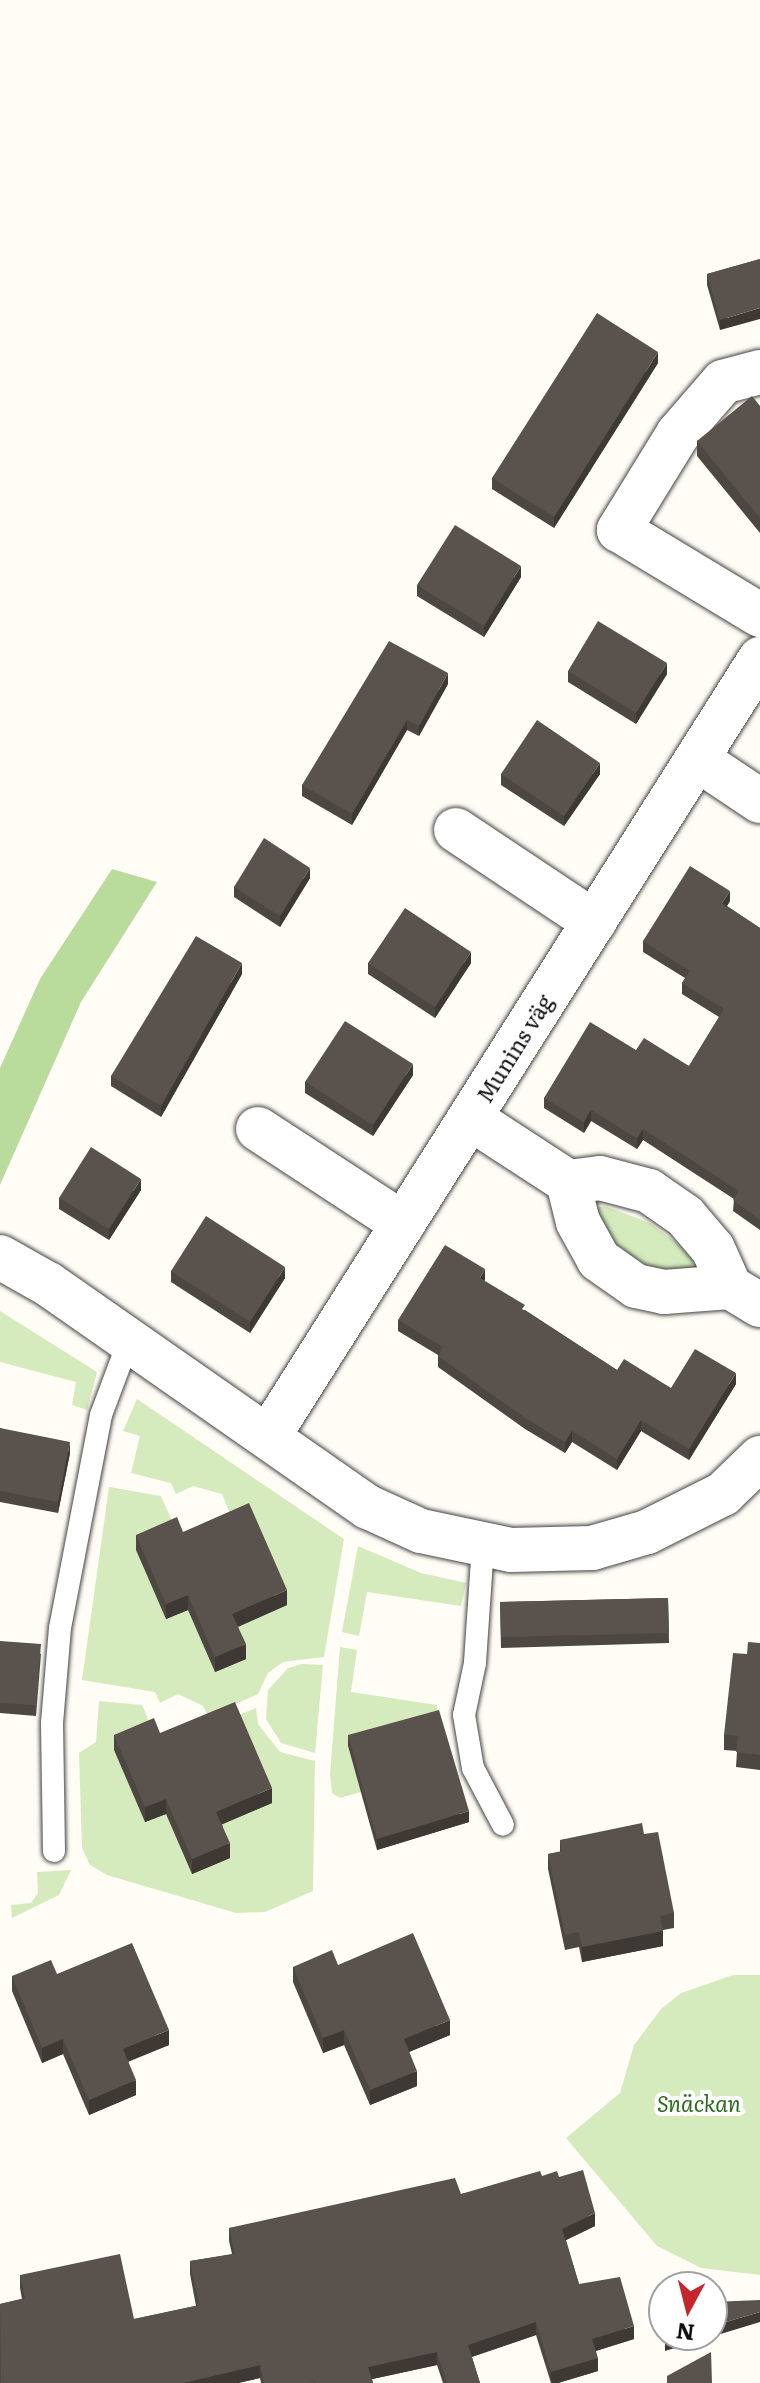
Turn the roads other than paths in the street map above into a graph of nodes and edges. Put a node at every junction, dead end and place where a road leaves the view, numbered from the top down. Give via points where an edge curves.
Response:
1 (760, 372) edge
2 (760, 615) edge
3 (760, 659) edge
4 (697, 759) junction
5 (760, 801) edge
6 (456, 830) dead end
7 (594, 922) junction
8 (470, 1118) junction
9 (258, 1129) dead end
10 (568, 1182) junction
11 (403, 1224) junction
12 (0, 1257) edge
13 (745, 1296) edge
14 (129, 1340) junction
15 (268, 1437) junction
16 (760, 1458) edge
17 (483, 1545) junction
18 (503, 1825) dead end
19 (54, 1851) dead end

1 - 2 street via 723,382 678,434 619,530
3 - 4 street, Munins väg
4 - 5 street
4 - 7 street, Munins väg
6 - 7 street
7 - 8 street, Munins väg
8 - 10 street
8 - 11 street, Munins väg
9 - 11 street
10 - 13 street via 600,1178 649,1191 685,1216
10 - 13 street via 578,1222 599,1260 636,1286
11 - 15 street, Munins väg
12 - 14 street
14 - 15 street
14 - 19 lane via 101,1415 60,1628 52,1723
15 - 17 street via 368,1507 421,1531
16 - 17 street via 723,1494 647,1532 592,1548 547,1551
17 - 18 lane via 475,1663 464,1715 473,1768

